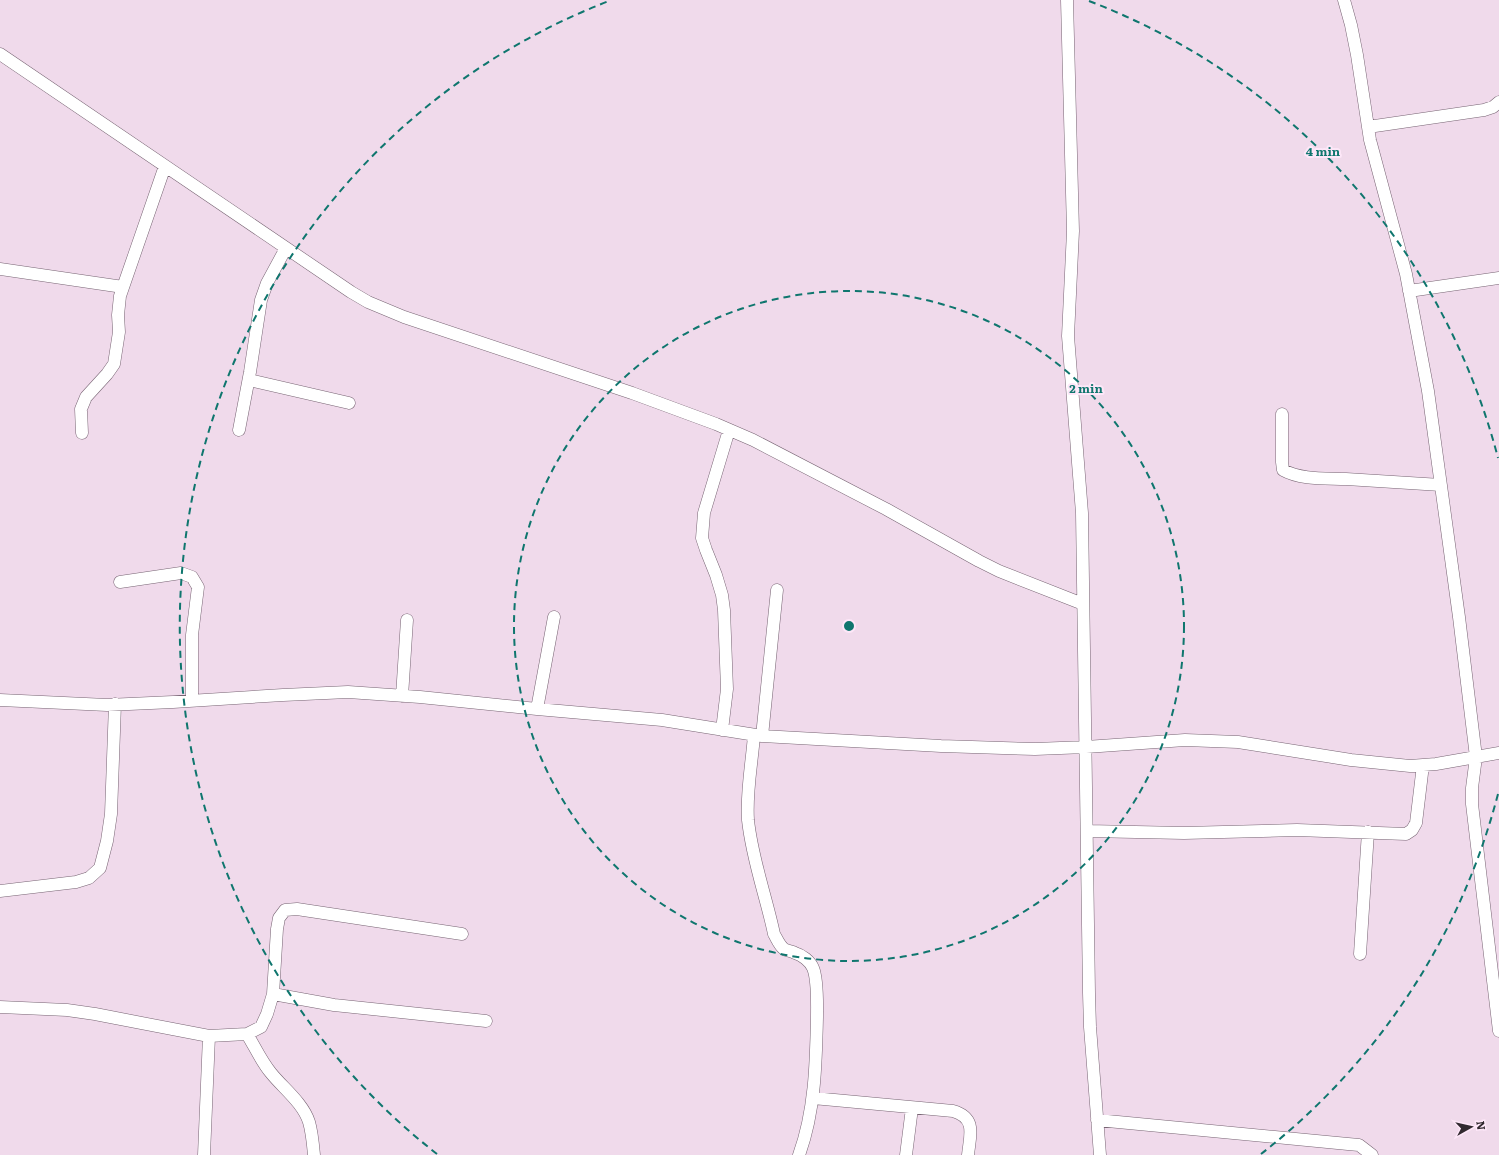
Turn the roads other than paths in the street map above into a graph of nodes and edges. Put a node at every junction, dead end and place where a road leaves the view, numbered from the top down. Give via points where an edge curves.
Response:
1 (1067, 0) edge
2 (1344, 0) edge
3 (0, 54) edge
4 (1499, 102) edge
5 (1368, 127) junction
6 (165, 166) junction
7 (286, 248) junction
8 (0, 268) edge
9 (1499, 278) edge
10 (123, 287) junction
11 (1409, 291) junction
12 (248, 380) junction
13 (349, 403) dead end
14 (1282, 414) dead end
15 (239, 430) dead end
16 (729, 430) junction
17 (82, 433) dead end
18 (1441, 485) junction
19 (120, 582) dead end
20 (777, 590) dead end
21 (1083, 604) junction
22 (554, 617) dead end
23 (407, 620) dead end
24 (402, 696) junction
25 (0, 700) edge
26 (192, 701) junction
27 (115, 704) junction
28 (537, 710) junction
29 (722, 730) junction
30 (758, 735) junction
31 (1086, 747) junction
32 (1499, 753) edge
33 (1476, 757) junction
34 (1423, 765) junction
35 (1087, 830) junction
36 (1368, 832) junction
37 (0, 891) edge
38 (462, 934) dead end
39 (1360, 954) dead end
40 (273, 994) junction
41 (0, 1007) edge
42 (486, 1021) dead end
43 (1499, 1031) edge
44 (248, 1034) junction
45 (209, 1036) junction
46 (813, 1098) junction
47 (912, 1108) junction
48 (1097, 1120) junction
49 (204, 1155) edge
50 (314, 1155) edge
51 (798, 1155) edge
52 (906, 1155) edge
53 (968, 1155) edge
54 (1100, 1155) edge
55 (1372, 1155) edge

1 - 21 street via 1073,231 1068,336 1082,513
2 - 5 street via 1357,55
3 - 6 street
4 - 5 street via 1493,108 1484,110
5 - 11 street
6 - 7 street
6 - 10 street
7 - 12 street via 261,300
7 - 16 street via 368,302 632,393
8 - 10 street
9 - 11 street
10 - 17 street via 114,364 86,397 81,409
11 - 18 street via 1432,411
12 - 13 street
12 - 15 street
14 - 18 street via 1282,462 1283,470 1289,473 1323,478
16 - 21 street via 880,506 979,562
16 - 29 street via 704,513 702,538 716,575 724,610 727,689
18 - 33 street
19 - 26 street via 181,573 192,576 198,587 192,635
20 - 30 street
21 - 31 street
22 - 28 street
23 - 24 street
24 - 26 street via 348,692
24 - 28 street
25 - 27 street
26 - 27 street
27 - 37 street via 112,800 107,841 100,868 89,878 76,882
28 - 29 street via 662,720
29 - 30 street
30 - 31 street via 978,747
30 - 46 street via 749,782 748,821 774,934 785,950 806,958 813,968 817,1000
31 - 34 street via 1185,740 1238,742 1356,761
31 - 35 street
32 - 33 street
33 - 34 street
33 - 43 street via 1472,804
34 - 36 street via 1418,813 1412,830 1406,834
35 - 36 street via 1184,833 1297,830
35 - 48 street via 1090,1027
36 - 39 street
38 - 40 street via 297,909 285,910 279,918 277,929
40 - 42 street via 334,1005
40 - 44 street via 261,1027
41 - 45 street via 67,1010
44 - 45 street
44 - 50 street via 267,1069 299,1105 308,1120
45 - 49 street
46 - 47 street
46 - 51 street
47 - 52 street
47 - 53 street via 953,1111 967,1118 970,1124
48 - 54 street
48 - 55 street via 1359,1145

